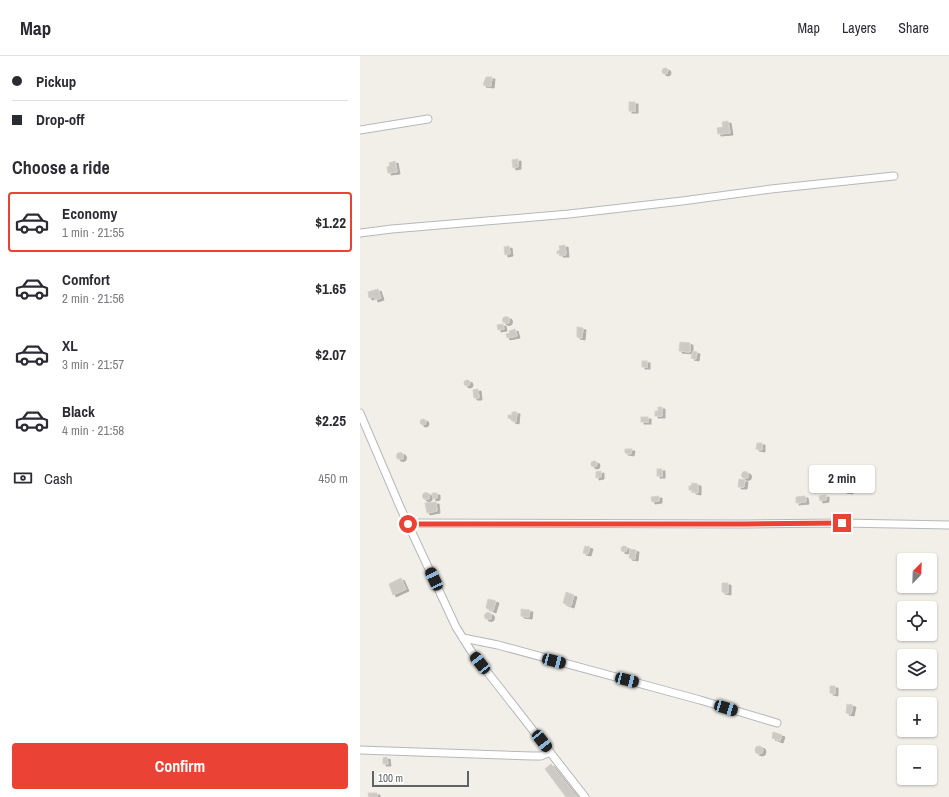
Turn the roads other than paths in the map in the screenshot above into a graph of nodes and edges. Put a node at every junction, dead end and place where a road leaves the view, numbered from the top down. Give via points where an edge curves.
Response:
1 (428, 119) dead end
2 (360, 130) edge
3 (894, 176) dead end
4 (360, 233) edge
5 (360, 413) edge
6 (408, 524) junction
7 (949, 526) edge
8 (462, 638) junction
9 (777, 723) dead end
10 (360, 750) edge
11 (550, 752) junction
12 (585, 797) edge

1 - 2 street
3 - 4 street via 569,214
5 - 6 street
6 - 7 street via 842,523
6 - 8 street
8 - 9 street via 498,645
8 - 11 street
10 - 11 street via 533,756
11 - 12 street

